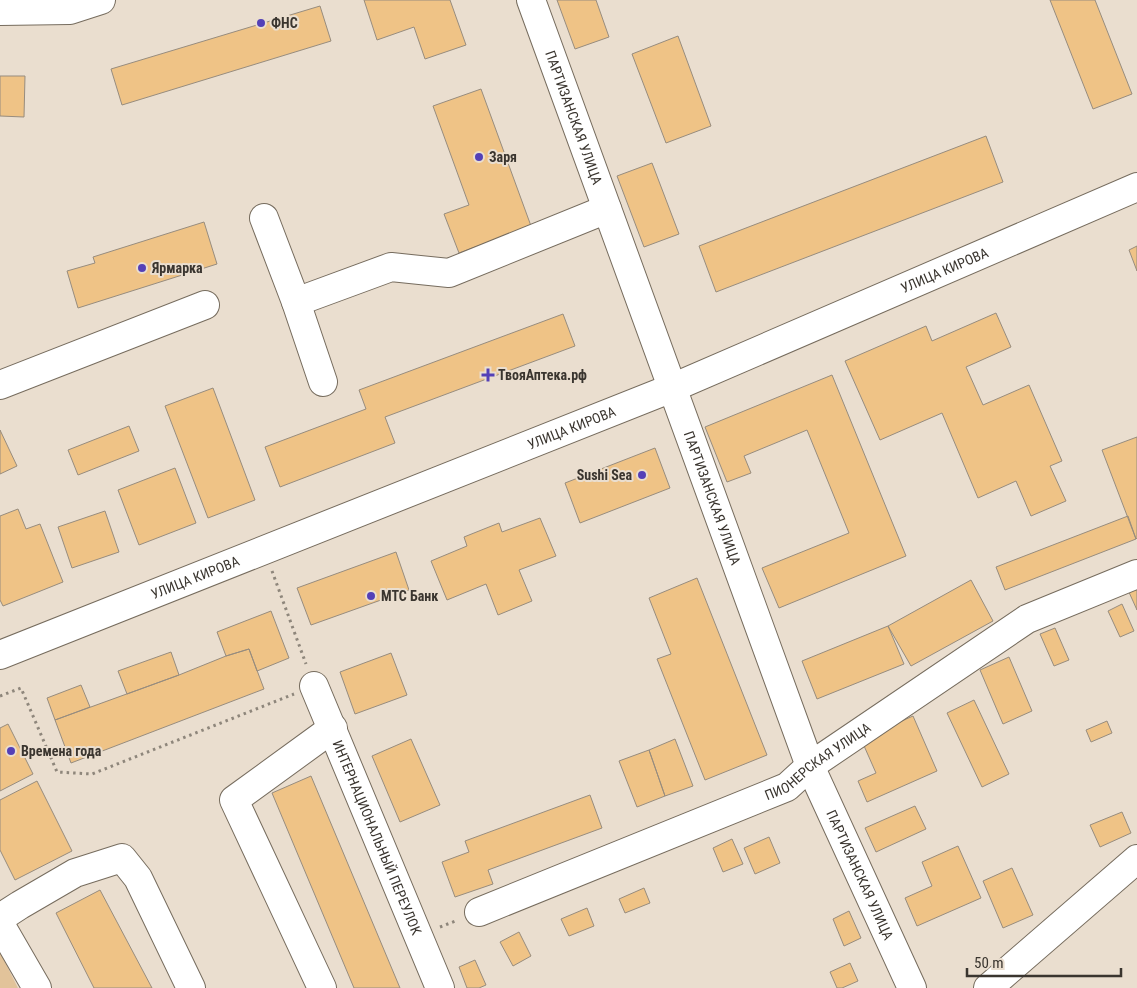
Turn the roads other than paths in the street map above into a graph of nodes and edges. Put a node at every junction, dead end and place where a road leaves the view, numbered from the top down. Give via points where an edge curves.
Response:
1 (100, 0) edge
2 (531, 0) edge
3 (0, 11) edge
4 (1137, 187) edge
5 (607, 209) junction
6 (264, 218) dead end
7 (296, 302) junction
8 (205, 305) dead end
9 (323, 382) dead end
10 (0, 385) edge
11 (672, 388) junction
12 (1137, 574) edge
13 (0, 654) edge
14 (314, 686) road end
15 (333, 728) junction
16 (810, 766) junction
17 (1137, 859) edge
18 (479, 912) road end
19 (0, 918) edge
20 (0, 924) edge
21 (37, 988) edge
22 (191, 988) edge
23 (322, 988) edge
24 (440, 988) edge
25 (912, 988) edge
26 (988, 988) edge

1 - 3 street via 70,10
2 - 5 street, ПАРТИЗАНСКАЯ УЛИЦА
4 - 11 street, УЛИЦА КИРОВА
5 - 7 street via 449,272 390,267
5 - 11 street, ПАРТИЗАНСКАЯ УЛИЦА
6 - 7 street
7 - 9 street
8 - 10 street
11 - 13 street, УЛИЦА КИРОВА
11 - 16 street, ПАРТИЗАНСКАЯ УЛИЦА
12 - 16 street, ПИОНЕРСКАЯ УЛИЦА via 1028,619
14 - 15 street, ИНТЕРНАЦИОНАЛЬНЫЙ ПЕРЕУЛОК
15 - 23 street via 234,800
15 - 24 street, ИНТЕРНАЦИОНАЛЬНЫЙ ПЕРЕУЛОК
16 - 18 street, ПИОНЕРСКАЯ УЛИЦА via 788,787
16 - 25 street, ПАРТИЗАНСКАЯ УЛИЦА
17 - 26 street
19 - 22 street via 75,873 122,858 138,878
20 - 21 street

